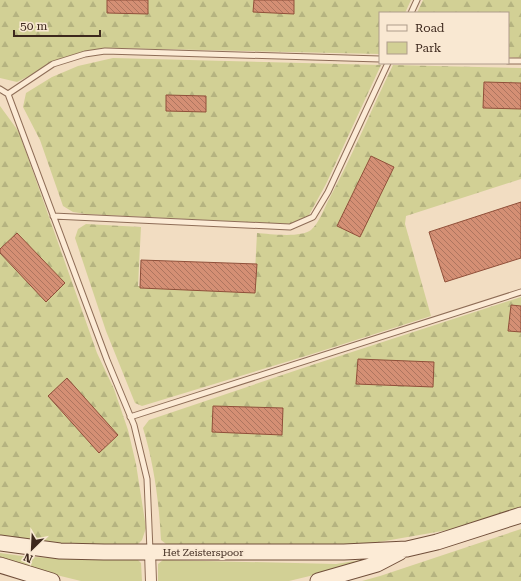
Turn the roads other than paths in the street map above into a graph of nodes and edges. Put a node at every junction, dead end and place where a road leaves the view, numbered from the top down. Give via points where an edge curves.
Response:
1 (417, 0) edge
2 (411, 12) edge
3 (379, 59) edge
4 (509, 61) edge
5 (521, 61) edge
6 (388, 64) edge
7 (0, 90) edge
8 (8, 94) junction
9 (53, 216) junction
10 (521, 292) edge
11 (130, 417) junction
12 (521, 515) edge
13 (0, 543) edge
14 (406, 549) junction
15 (150, 552) junction
16 (0, 565) edge
17 (52, 581) edge
18 (151, 581) edge
19 (318, 581) edge

1 - 2 lane
3 - 8 lane via 105,51 53,64
4 - 5 lane
6 - 9 lane via 328,192 313,217 290,227
7 - 8 lane
8 - 9 lane
9 - 11 lane
10 - 11 lane
11 - 15 lane via 147,479
12 - 14 street, Het Zeisterspoor via 437,542
13 - 15 street, Het Zeisterspoor via 60,551
14 - 15 street, Het Zeisterspoor via 344,552
14 - 19 street, Het Zeisterspoor via 377,564
15 - 18 street
16 - 17 street

